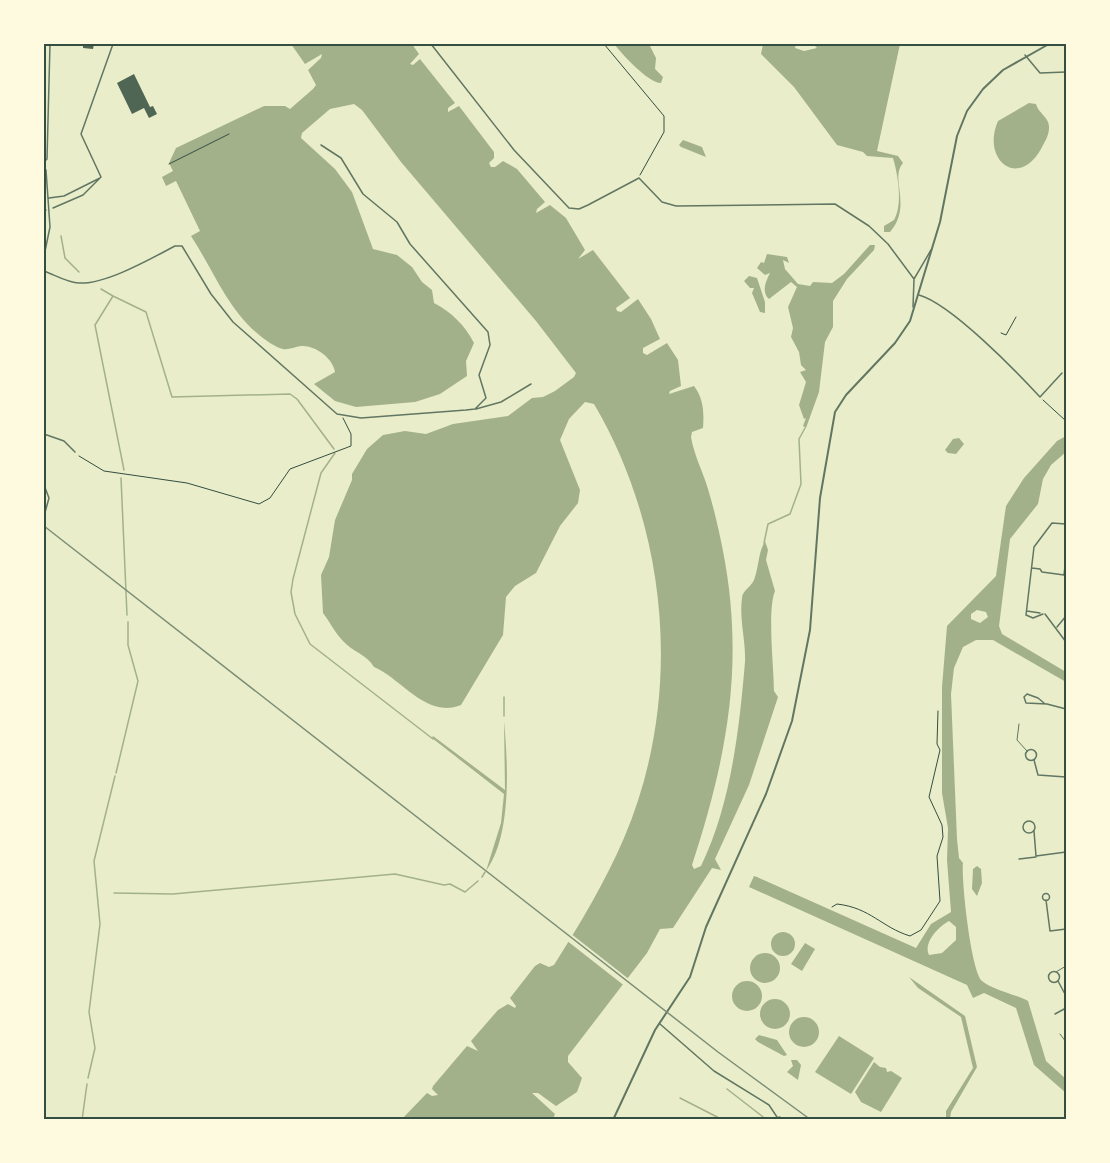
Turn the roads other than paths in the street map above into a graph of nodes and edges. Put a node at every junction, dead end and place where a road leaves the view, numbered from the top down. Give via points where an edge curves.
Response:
1 (50, 44) edge
2 (113, 44) edge
3 (431, 44) edge
4 (1049, 44) edge
5 (44, 56) edge
6 (49, 56) junction
7 (1025, 56) junction
8 (1066, 72) edge
9 (321, 145) dead end
10 (44, 162) edge
11 (44, 168) edge
12 (101, 177) junction
13 (48, 199) junction
14 (49, 204) junction
15 (44, 206) edge
16 (53, 208) dead end
17 (933, 248) junction
18 (44, 256) edge
19 (44, 271) edge
20 (914, 279) junction
21 (919, 296) junction
22 (913, 314) junction
23 (1062, 373) dead end
24 (531, 384) dead end
25 (475, 409) junction
26 (44, 434) edge
27 (75, 452) road end
28 (44, 485) edge
29 (44, 516) edge
30 (1066, 524) edge
31 (1066, 557) edge
32 (1031, 568) junction
33 (1027, 610) junction
34 (1043, 614) junction
35 (1066, 616) edge
36 (1056, 627) junction
37 (1066, 642) edge
38 (1044, 703) junction
39 (1066, 709) edge
40 (1019, 724) dead end
41 (1027, 751) junction
42 (1034, 759) junction
43 (1066, 777) edge
44 (1034, 831) junction
45 (1066, 852) edge
46 (1036, 856) junction
47 (1019, 859) dead end
48 (1046, 900) dead end
49 (1066, 929) edge
50 (1066, 966) edge
51 (1056, 972) junction
52 (1058, 981) junction
53 (1066, 996) edge
54 (1066, 1008) edge
55 (1055, 1014) dead end
56 (659, 1023) junction
57 (1060, 1034) dead end
58 (1066, 1042) edge
59 (778, 1118) edge
60 (613, 1119) edge
61 (788, 1119) edge

1 - 6 street
2 - 12 street via 81,134
3 - 20 street via 491,123 568,208 579,209 639,178 662,202 676,206 834,204 876,232
4 - 7 street
5 - 6 street
6 - 10 street
7 - 8 street via 1040,73
7 - 17 street via 992,79 963,118
9 - 25 street via 341,158 363,194 397,222 410,244 488,332 491,342 479,375 486,398
11 - 13 street
12 - 13 street via 64,196
12 - 16 street via 83,195
13 - 14 street
14 - 15 street
14 - 18 street via 50,233
17 - 20 street
17 - 21 street
19 - 25 street via 81,284 120,273 176,246 184,247 233,322 332,411 343,416 372,417
20 - 22 street
21 - 22 street
21 - 23 street via 932,300 965,327 1040,397
22 - 56 street via 902,335 846,395 834,416 820,498 809,639 792,721 765,794 706,927 690,977
24 - 25 street via 501,402
26 - 27 street via 64,441
28 - 29 street via 49,498
30 - 32 street via 1052,523 1035,544
31 - 32 street via 1064,575
32 - 33 street
33 - 34 street
33 - 34 street via 1026,615 1032,618
34 - 36 street
35 - 36 street
36 - 37 street
38 - 38 street via 1027,694 1024,698 1026,703
38 - 39 street
40 - 41 lane via 1017,740
41 - 42 street via 1026,758
41 - 42 street via 1036,752
42 - 43 street via 1038,775
44 - 44 street via 1034,823 1025,822 1025,831
44 - 46 street
45 - 46 street
46 - 47 street
48 - 49 street via 1050,931
50 - 51 lane
51 - 52 street
51 - 52 street via 1049,979
52 - 53 street
54 - 55 street
56 - 59 street via 704,1064 769,1105
56 - 60 street
57 - 58 lane
59 - 61 street

